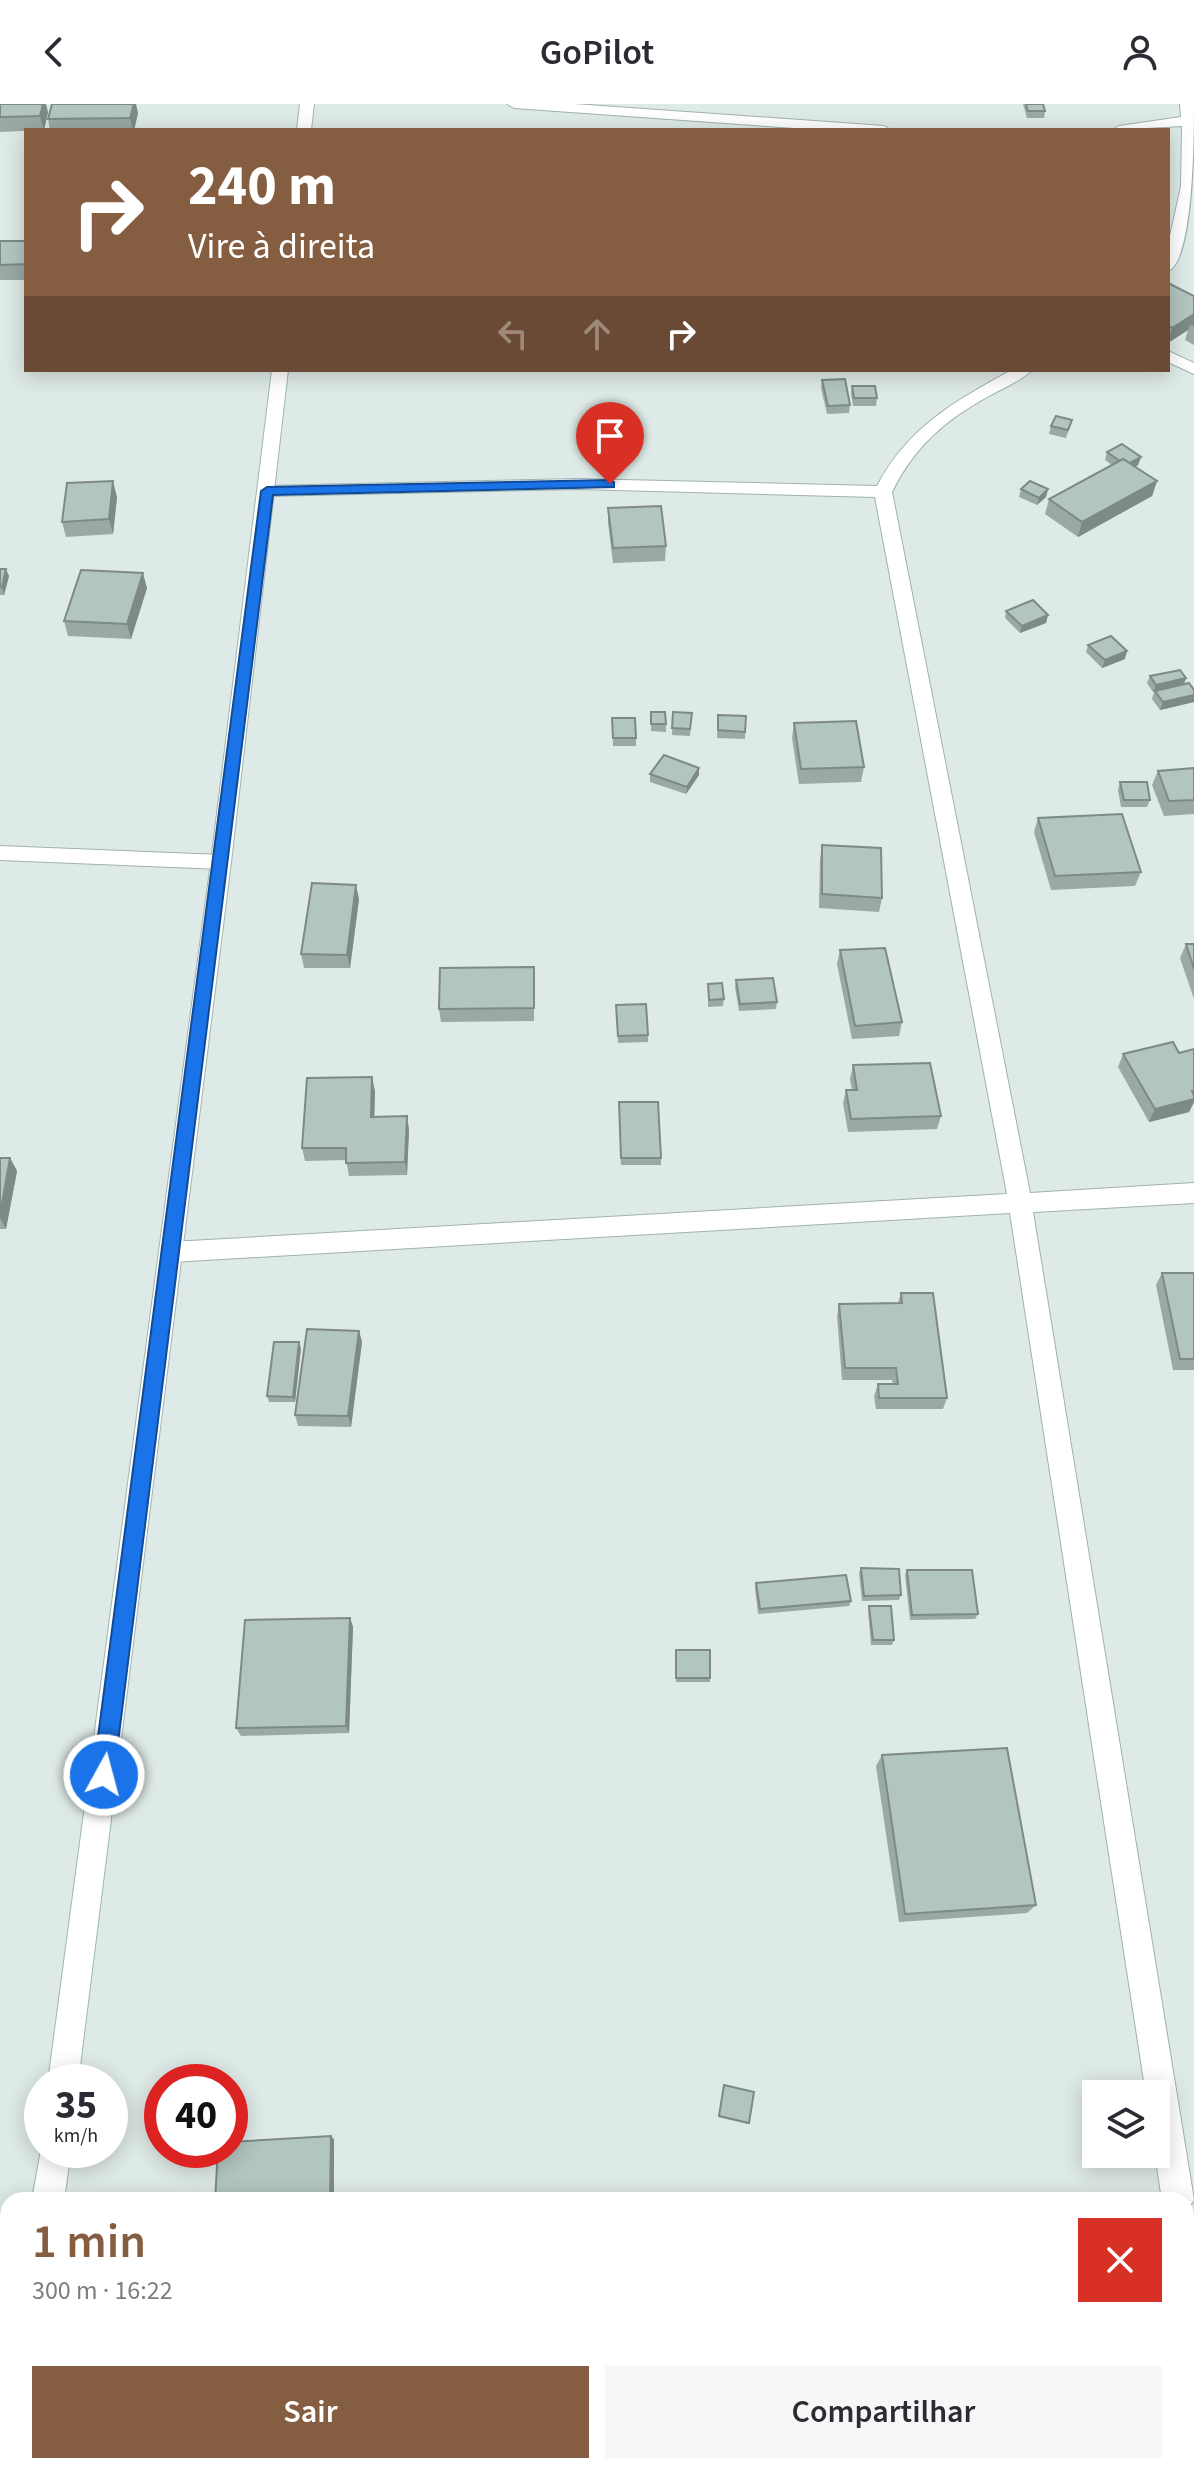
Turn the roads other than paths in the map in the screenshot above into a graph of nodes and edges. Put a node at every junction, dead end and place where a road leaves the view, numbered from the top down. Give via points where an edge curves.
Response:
1 (307, 104) edge
2 (514, 104) edge
3 (1187, 104) edge
4 (1192, 120) edge
5 (304, 128) edge
6 (856, 128) edge
7 (1134, 128) edge
8 (1187, 165) edge
9 (1170, 261) edge
10 (1170, 357) edge
11 (1194, 369) edge
12 (280, 372) edge
13 (1020, 372) edge
14 (267, 491) junction
15 (883, 492) junction
16 (0, 853) edge
17 (221, 862) junction
18 (1194, 1193) edge
19 (1020, 1203) junction
20 (172, 1252) junction
21 (65, 2064) edge
22 (52, 2168) edge
23 (49, 2192) edge
24 (1177, 2192) edge

1 - 5 street
2 - 6 street
3 - 4 street
4 - 7 street
4 - 8 street
8 - 9 street via 1178,243
10 - 11 street
12 - 14 street
13 - 15 street via 960,405 912,441
14 - 15 street via 579,484
14 - 17 street
15 - 19 street
16 - 17 street
17 - 20 street
18 - 19 street
19 - 20 street
19 - 24 street
20 - 21 street
22 - 23 street

